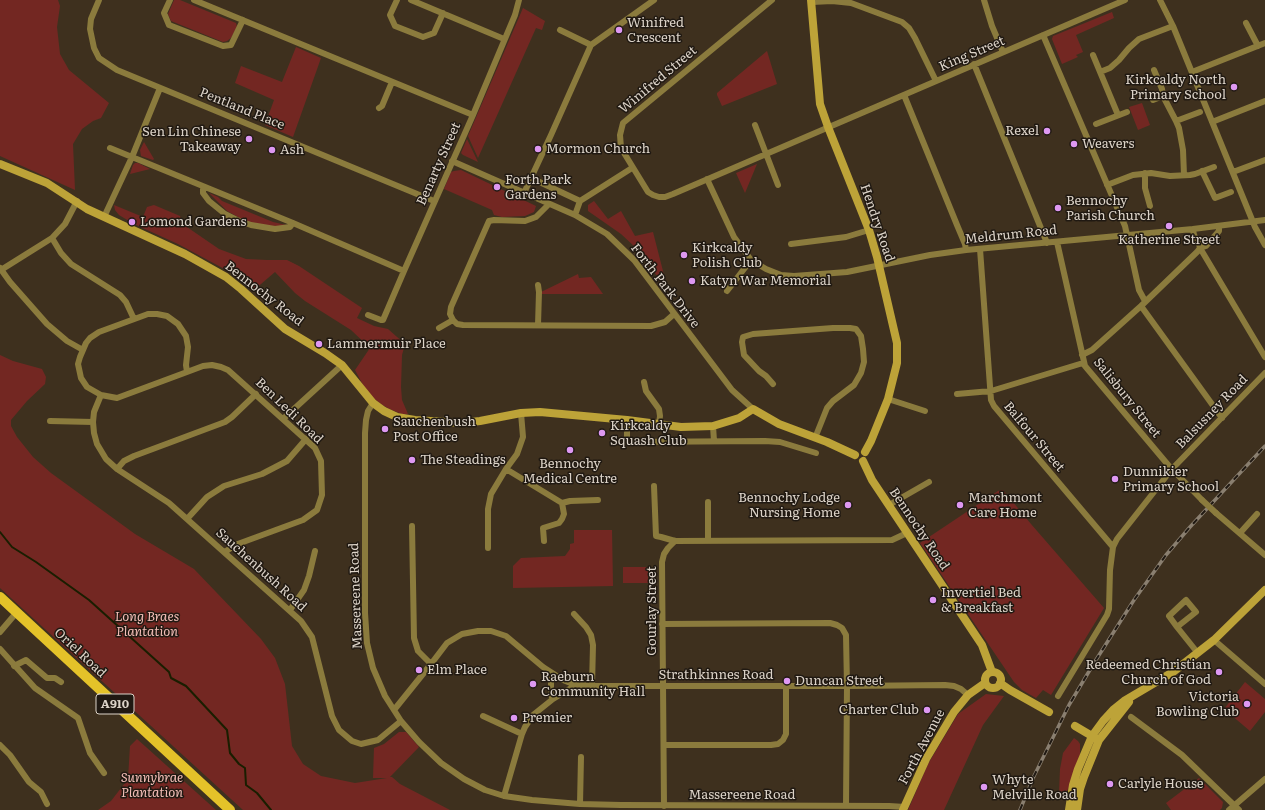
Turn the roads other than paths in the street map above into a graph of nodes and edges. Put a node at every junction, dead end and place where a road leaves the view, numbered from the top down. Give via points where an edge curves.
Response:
1 (99, 0) edge
2 (170, 0) edge
3 (194, 0) edge
4 (397, 0) edge
5 (411, 0) edge
6 (520, 0) edge
7 (772, 0) edge
8 (984, 0) edge
9 (1125, 0) edge
10 (1160, 0) edge
11 (652, 1) edge
12 (812, 1) edge
13 (443, 13) junction
14 (243, 20) junction
15 (1246, 23) dead end
16 (1173, 26) junction
17 (560, 30) dead end
18 (1043, 35) junction
19 (504, 39) junction
20 (590, 45) junction
21 (1263, 46) edge
22 (1003, 52) junction
23 (1093, 55) dead end
24 (974, 64) junction
25 (1154, 70) dead end
26 (1100, 72) junction
27 (1192, 72) junction
28 (936, 81) junction
29 (392, 82) junction
30 (160, 88) junction
31 (904, 95) junction
32 (1163, 96) junction
33 (1153, 100) dead end
34 (1265, 101) edge
35 (379, 108) dead end
36 (1127, 112) dead end
37 (1200, 112) dead end
38 (1118, 115) junction
39 (473, 116) junction
40 (1176, 121) junction
41 (1212, 122) junction
42 (1096, 124) dead end
43 (755, 125) dead end
44 (828, 127) junction
45 (110, 148) dead end
46 (767, 154) junction
47 (132, 157) junction
48 (1265, 160) edge
49 (452, 161) junction
50 (0, 164) edge
51 (1214, 167) dead end
52 (632, 168) junction
53 (1202, 172) junction
54 (1233, 172) junction
55 (1145, 173) junction
56 (1184, 175) junction
57 (531, 178) junction
58 (707, 179) junction
59 (778, 185) dead end
60 (1108, 185) junction
61 (203, 187) junction
62 (1231, 192) dead end
63 (524, 193) junction
64 (77, 201) junction
65 (434, 201) junction
66 (580, 201) junction
67 (549, 204) junction
68 (1150, 206) dead end
69 (575, 216) junction
70 (104, 217) junction
71 (1265, 220) edge
72 (1253, 222) junction
73 (293, 223) junction
74 (1219, 226) junction
75 (1193, 229) junction
76 (869, 230) junction
77 (1127, 236) junction
78 (52, 238) junction
79 (1057, 242) junction
80 (1047, 243) junction
81 (791, 244) dead end
82 (1265, 245) edge
83 (1200, 248) junction
84 (966, 250) junction
85 (980, 250) junction
86 (751, 260) junction
87 (879, 266) junction
88 (1, 269) edge
89 (404, 271) junction
90 (538, 285) dead end
91 (727, 291) dead end
92 (1143, 304) junction
93 (674, 314) junction
94 (368, 315) dead end
95 (134, 319) junction
96 (452, 320) junction
97 (538, 325) junction
98 (438, 328) dead end
99 (83, 350) junction
100 (1082, 356) junction
101 (1265, 357) edge
102 (1084, 364) junction
103 (342, 365) junction
104 (187, 372) junction
105 (1265, 372) edge
106 (644, 382) dead end
107 (773, 384) dead end
108 (991, 391) junction
109 (256, 394) junction
110 (956, 394) dead end
111 (101, 395) junction
112 (888, 399) junction
113 (373, 403) junction
114 (752, 409) junction
115 (925, 411) dead end
116 (521, 413) junction
117 (1222, 418) junction
118 (283, 419) junction
119 (627, 420) junction
120 (50, 422) dead end
121 (93, 422) junction
122 (659, 424) junction
123 (713, 426) junction
124 (815, 438) junction
125 (306, 439) junction
126 (714, 442) junction
127 (865, 452) junction
128 (816, 454) dead end
129 (855, 455) junction
130 (863, 461) junction
131 (117, 469) junction
132 (506, 469) junction
133 (1172, 469) junction
134 (929, 482) dead end
135 (654, 486) dead end
136 (598, 500) dead end
137 (708, 502) dead end
138 (562, 503) junction
139 (888, 505) junction
140 (1257, 514) dead end
141 (187, 519) junction
142 (412, 526) dead end
143 (907, 533) junction
144 (1240, 534) junction
145 (544, 541) dead end
146 (675, 541) junction
147 (708, 541) junction
148 (1113, 547) junction
149 (488, 548) dead end
150 (315, 551) dead end
151 (225, 552) junction
152 (1265, 555) edge
153 (1265, 590) edge
154 (0, 597) edge
155 (290, 610) junction
156 (17, 612) junction
157 (574, 614) dead end
158 (662, 624) junction
159 (1177, 627) junction
160 (0, 632) edge
161 (1214, 640) junction
162 (0, 649) edge
163 (1197, 652) junction
164 (432, 664) junction
165 (14, 666) junction
166 (992, 672) junction
167 (554, 675) junction
168 (61, 682) dead end
169 (986, 683) junction
170 (1000, 683) junction
171 (573, 684) junction
172 (1265, 684) edge
173 (592, 686) junction
174 (664, 686) junction
175 (786, 686) junction
176 (847, 686) junction
177 (968, 695) junction
178 (1058, 696) dead end
179 (553, 699) junction
180 (394, 710) junction
181 (1049, 712) dead end
182 (483, 716) dead end
183 (1131, 717) dead end
184 (401, 721) junction
185 (1075, 726) dead end
186 (522, 734) junction
187 (1096, 738) junction
188 (0, 745) edge
189 (664, 745) junction
190 (581, 757) dead end
191 (104, 773) dead end
192 (1265, 779) edge
193 (504, 796) junction
194 (47, 804) dead end
195 (580, 804) junction
196 (664, 806) junction
197 (846, 806) junction
198 (803, 808) edge
199 (904, 808) edge
200 (1234, 809) edge
201 (230, 810) edge
202 (1069, 810) edge
203 (1077, 810) edge

1 - 30 street, Pentland Place via 91,19 90,29 99,58 117,70
2 - 14 street via 164,13 169,25 223,46 232,45
3 - 14 street
4 - 13 street via 390,15 395,26 423,37 434,33
5 - 13 street
6 - 19 street, Benarty Street
7 - 52 street, Winifred Street via 623,124 620,135 621,148
8 - 22 street
9 - 18 street, King Street
10 - 16 street
11 - 20 street
12 - 28 street via 851,3 902,22 915,38
12 - 44 street, Hendry Road via 820,104
13 - 19 street
14 - 29 street
15 - 21 street
16 - 26 street via 1139,39 1110,68
16 - 27 street
17 - 20 street
18 - 22 street, King Street
18 - 60 street
19 - 39 street, Benarty Street
20 - 57 street
21 - 27 street
22 - 24 street, King Street
23 - 26 street
24 - 28 street, King Street
24 - 80 street
25 - 32 street
26 - 38 street
27 - 41 street
28 - 31 street, King Street
29 - 35 street
29 - 39 street
30 - 47 street
30 - 65 street, Pentland Place
31 - 44 street, King Street
31 - 84 street
32 - 33 street
32 - 40 street
34 - 41 street
36 - 38 street
37 - 40 street
38 - 42 street
39 - 49 street, Benarty Street
40 - 56 street via 1181,140
41 - 54 street
43 - 46 street
44 - 46 street, Winifred Street
44 - 76 street, Hendry Road
45 - 47 street
46 - 58 street, Winifred Street
46 - 59 street
47 - 61 street
47 - 70 street
48 - 54 street
49 - 63 street, Forth Park Drive
49 - 65 street, Benarty Street
50 - 64 street, Bennochy Road via 47,183
51 - 53 street
52 - 58 street, Winifred Street via 648,192 659,197 673,194
52 - 66 street
53 - 56 street
53 - 62 street via 1215,198
54 - 72 street
55 - 56 street
55 - 60 street via 1133,174
55 - 68 street via 1145,188
57 - 63 street
57 - 66 street
58 - 86 street via 734,237
60 - 77 street
61 - 73 street
61 - 73 street via 203,193 209,201 236,220 275,229 290,227
63 - 67 street, Forth Park Drive
64 - 70 street, Bennochy Road
64 - 78 street via 65,224
65 - 89 street, Benarty Street
66 - 69 street
67 - 69 street, Forth Park Drive
67 - 96 street via 536,217 525,221 489,221 451,307
69 - 93 street, Forth Park Drive via 607,234 634,260
70 - 103 street, Bennochy Road via 185,254 226,277 285,329
71 - 72 street, Meldrum Road
72 - 74 street, Meldrum Road
72 - 82 street
73 - 89 street
74 - 75 street, Meldrum Road
74 - 83 street via 1219,231 1206,246
75 - 77 street, Meldrum Road
75 - 83 street
76 - 81 street via 846,237
76 - 87 street, Hendry Road
77 - 79 street, Meldrum Road
77 - 92 street
78 - 88 street
78 - 95 street via 71,264 120,295
79 - 80 street, Meldrum Road
79 - 100 street, Salisbury Street
80 - 85 street, Meldrum Road
83 - 92 street
83 - 101 street
84 - 85 street, Meldrum Road
84 - 87 street, Meldrum Road
85 - 108 street, Balfour Street
86 - 87 street, Meldrum Road via 780,275 794,276 847,272
86 - 91 street
87 - 112 street, Hendry Road via 897,343 897,363
88 - 99 street via 47,324 67,341
89 - 94 street, Benarty Street via 383,320
90 - 97 street
92 - 100 street
92 - 117 street
93 - 97 street via 665,322 651,326
93 - 114 street, Forth Park Drive via 732,390
95 - 99 street via 99,332 90,338
95 - 104 street via 157,314 167,316 178,324 186,336
96 - 97 street via 464,325
96 - 98 street
99 - 111 street via 78,364 81,378 87,387
100 - 102 street, Salisbury Street
102 - 108 street
102 - 133 street, Salisbury Street
103 - 113 street, Bennochy Road
103 - 118 street
104 - 109 street, Ben Ledi Road via 203,366 221,366
104 - 111 street via 117,398
105 - 117 street, Balsusney Road
106 - 122 street via 646,392 659,409
107 - 124 street via 744,355 743,337 833,328 850,328 861,336 864,362 861,373 854,385 827,408
108 - 110 street
108 - 148 street, Balfour Street via 994,406
109 - 118 street, Ben Ledi Road
109 - 131 street via 225,422 134,456 124,461
111 - 121 street, Sauchenbush Road
112 - 115 street
112 - 127 street, Hendry Road via 872,441
113 - 116 street, Bennochy Road via 398,416 434,422 462,423
113 - 180 street, Massereene Road via 366,420 366,629 373,668 381,689
114 - 123 street, Bennochy Road via 739,418
114 - 124 street via 779,424
116 - 119 street, Bennochy Road via 540,412
116 - 132 street via 523,437 517,454
117 - 133 street, Balsusney Road
118 - 125 street, Ben Ledi Road
119 - 122 street, Bennochy Road
119 - 126 street via 626,442
120 - 121 street
121 - 131 street, Sauchenbush Road via 97,444 106,459
122 - 123 street, Bennochy Road via 681,427
123 - 126 street
124 - 129 street
125 - 141 street via 287,462 262,474 224,486 207,497
125 - 151 street, Ben Ledi Road via 315,448 322,462 322,495 317,510 303,520 234,545
126 - 128 street via 780,442
127 - 129 street via 858,450
127 - 130 street via 867,457
129 - 130 street via 858,461
130 - 139 street, Bennochy Road
131 - 141 street, Sauchenbush Road via 169,503
132 - 138 street
132 - 149 street via 490,499
133 - 144 street, Salisbury Street, bridge
133 - 148 street, Balsusney Road
134 - 139 street
135 - 146 street via 656,539 661,537
136 - 138 street
137 - 147 street
138 - 145 street via 562,519 559,523 543,528
139 - 143 street, Bennochy Road
140 - 144 street
141 - 151 street, Sauchenbush Road
142 - 164 street via 414,638 418,651
143 - 147 street via 892,540
143 - 166 street, Bennochy Road via 982,645
144 - 152 street, Salisbury Street
146 - 147 street
146 - 158 street, Gourlay Street via 664,554 662,562
148 - 178 street, Balsusney Road via 1108,610
150 - 155 street via 304,590
151 - 155 street, Sauchenbush Road
153 - 161 street
154 - 156 main road, Oriel Road / A910
155 - 184 street, Sauchenbush Road via 312,638 332,716 339,730 352,741 361,744 378,740
156 - 160 street
156 - 201 main road, Oriel Road / A910
157 - 173 street via 591,635
158 - 174 street, Gourlay Street
158 - 176 street via 837,625 846,635
159 - 159 street via 1169,616 1186,600 1196,612
159 - 163 street
161 - 163 street
161 - 172 street
162 - 165 street
163 - 187 street via 1172,672 1114,709 1103,721
164 - 167 street, Strathkinnes Road via 447,643 462,634 491,631 506,636
164 - 180 street, Strathkinnes Road
165 - 168 street via 26,660 47,678 55,678
165 - 191 street via 35,688 78,718 90,753
166 - 169 street via 986,676
166 - 170 street via 1000,676
167 - 171 street, Strathkinnes Road
167 - 179 street via 551,680
169 - 170 street via 992,688
169 - 177 street, Forth Avenue
170 - 181 street
171 - 173 street, Strathkinnes Road
171 - 179 street
173 - 174 street, Strathkinnes Road
174 - 175 street, Strathkinnes Road
174 - 189 street, Gourlay Street
175 - 176 street, Strathkinnes Road
175 - 189 street via 786,734 778,744
176 - 177 street, Strathkinnes Road via 945,685 961,689
176 - 197 street
177 - 199 street, Forth Avenue via 937,739
179 - 186 street via 533,716
180 - 184 street, Massereene Road
182 - 186 street
183 - 200 street via 1182,755
184 - 193 street, Massereene Road via 419,742 446,766 485,790
185 - 187 street
186 - 193 street
187 - 202 street via 1078,768
187 - 203 street via 1080,789
188 - 194 street via 29,782 41,792
189 - 196 street, Gourlay Street
190 - 195 street
192 - 200 street
193 - 195 street, Massereene Road
195 - 196 street, Massereene Road
196 - 198 street, Massereene Road
197 - 198 street, Massereene Road
197 - 199 street, Massereene Road

